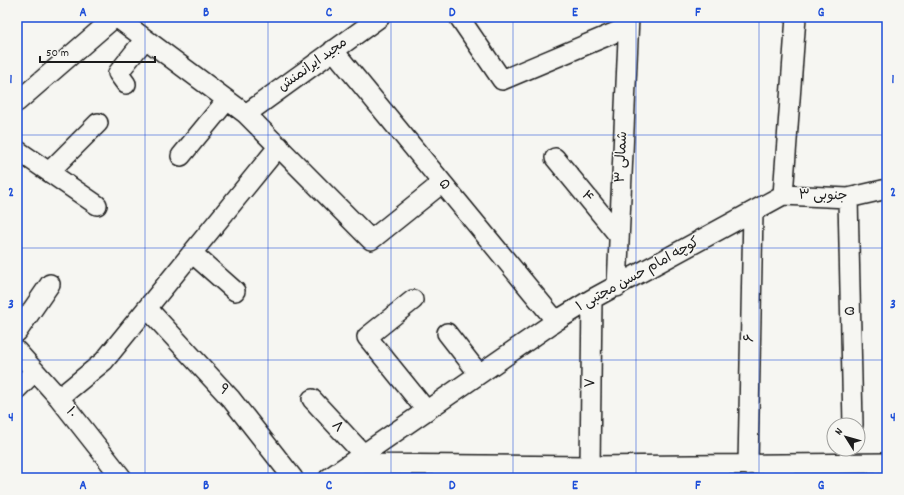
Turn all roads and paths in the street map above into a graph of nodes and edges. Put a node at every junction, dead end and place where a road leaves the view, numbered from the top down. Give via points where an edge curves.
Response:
1 (116, 17) edge
2 (380, 17) edge
3 (459, 17) edge
4 (796, 17) edge
5 (628, 22) edge
6 (145, 39) junction
7 (333, 50) junction
8 (126, 84) dead end
9 (227, 100) junction
10 (17, 102) edge
11 (246, 114) junction
12 (98, 123) dead end
13 (279, 146) junction
14 (17, 150) edge
15 (181, 156) dead end
16 (555, 158) dead end
17 (49, 172) junction
18 (442, 183) junction
19 (887, 190) edge
20 (783, 195) junction
21 (848, 198) junction
22 (98, 205) dead end
23 (752, 212) junction
24 (619, 236) junction
25 (192, 253) junction
26 (50, 284) dead end
27 (617, 287) junction
28 (235, 291) dead end
29 (413, 300) dead end
30 (592, 300) junction
31 (147, 308) junction
32 (556, 321) junction
33 (17, 332) edge
34 (447, 333) dead end
35 (17, 351) edge
36 (35, 371) junction
37 (479, 374) junction
38 (17, 389) edge
39 (59, 398) junction
40 (312, 399) dead end
41 (426, 410) junction
42 (854, 417) edge
43 (842, 457) edge
44 (859, 457) edge
45 (356, 459) junction
46 (887, 463) edge
47 (748, 465) junction
48 (590, 466) junction
49 (122, 478) edge
50 (293, 478) edge
51 (329, 478) edge

1 - 6 street
1 - 10 street
2 - 7 street, مجید ایرانمنش
3 - 5 street via 502,80
4 - 20 street
5 - 24 street, ۳ شمالی
6 - 8 street via 118,73
6 - 9 street
7 - 11 street, مجید ایرانمنش
7 - 18 street, ۵
9 - 11 street
9 - 15 street
11 - 13 street
12 - 17 street
13 - 18 street via 371,240
13 - 25 street
14 - 17 street
16 - 24 street, ۴
17 - 22 street
18 - 32 street, ۵
19 - 21 street, ۳ جنوبی
20 - 21 street, ۳ جنوبی
20 - 23 street, کوچه امام حسن مجتبی ۱
21 - 42 street, ۵
23 - 27 street, کوچه امام حسن مجتبی ۱
23 - 47 street, ۶
24 - 27 street, ۳ شمالی
25 - 28 street
25 - 31 street
26 - 33 street
27 - 30 street, کوچه امام حسن مجتبی ۱
29 - 41 street via 367,337
30 - 32 street, کوچه امام حسن مجتبی ۱
30 - 48 street, ۷
31 - 39 street via 104,361
31 - 50 street, ۹ via 232,399
32 - 37 street, کوچه امام حسن مجتبی ۱
34 - 37 street
35 - 36 street, ۱۰
36 - 38 street
36 - 39 street, ۱۰
37 - 41 street, کوچه امام حسن مجتبی ۱
39 - 49 street, ۱۰
40 - 45 street, ۸
41 - 45 street, کوچه امام حسن مجتبی ۱
43 - 47 street
44 - 46 street
45 - 48 street
45 - 51 street, کوچه امام حسن مجتبی ۱
47 - 48 street

